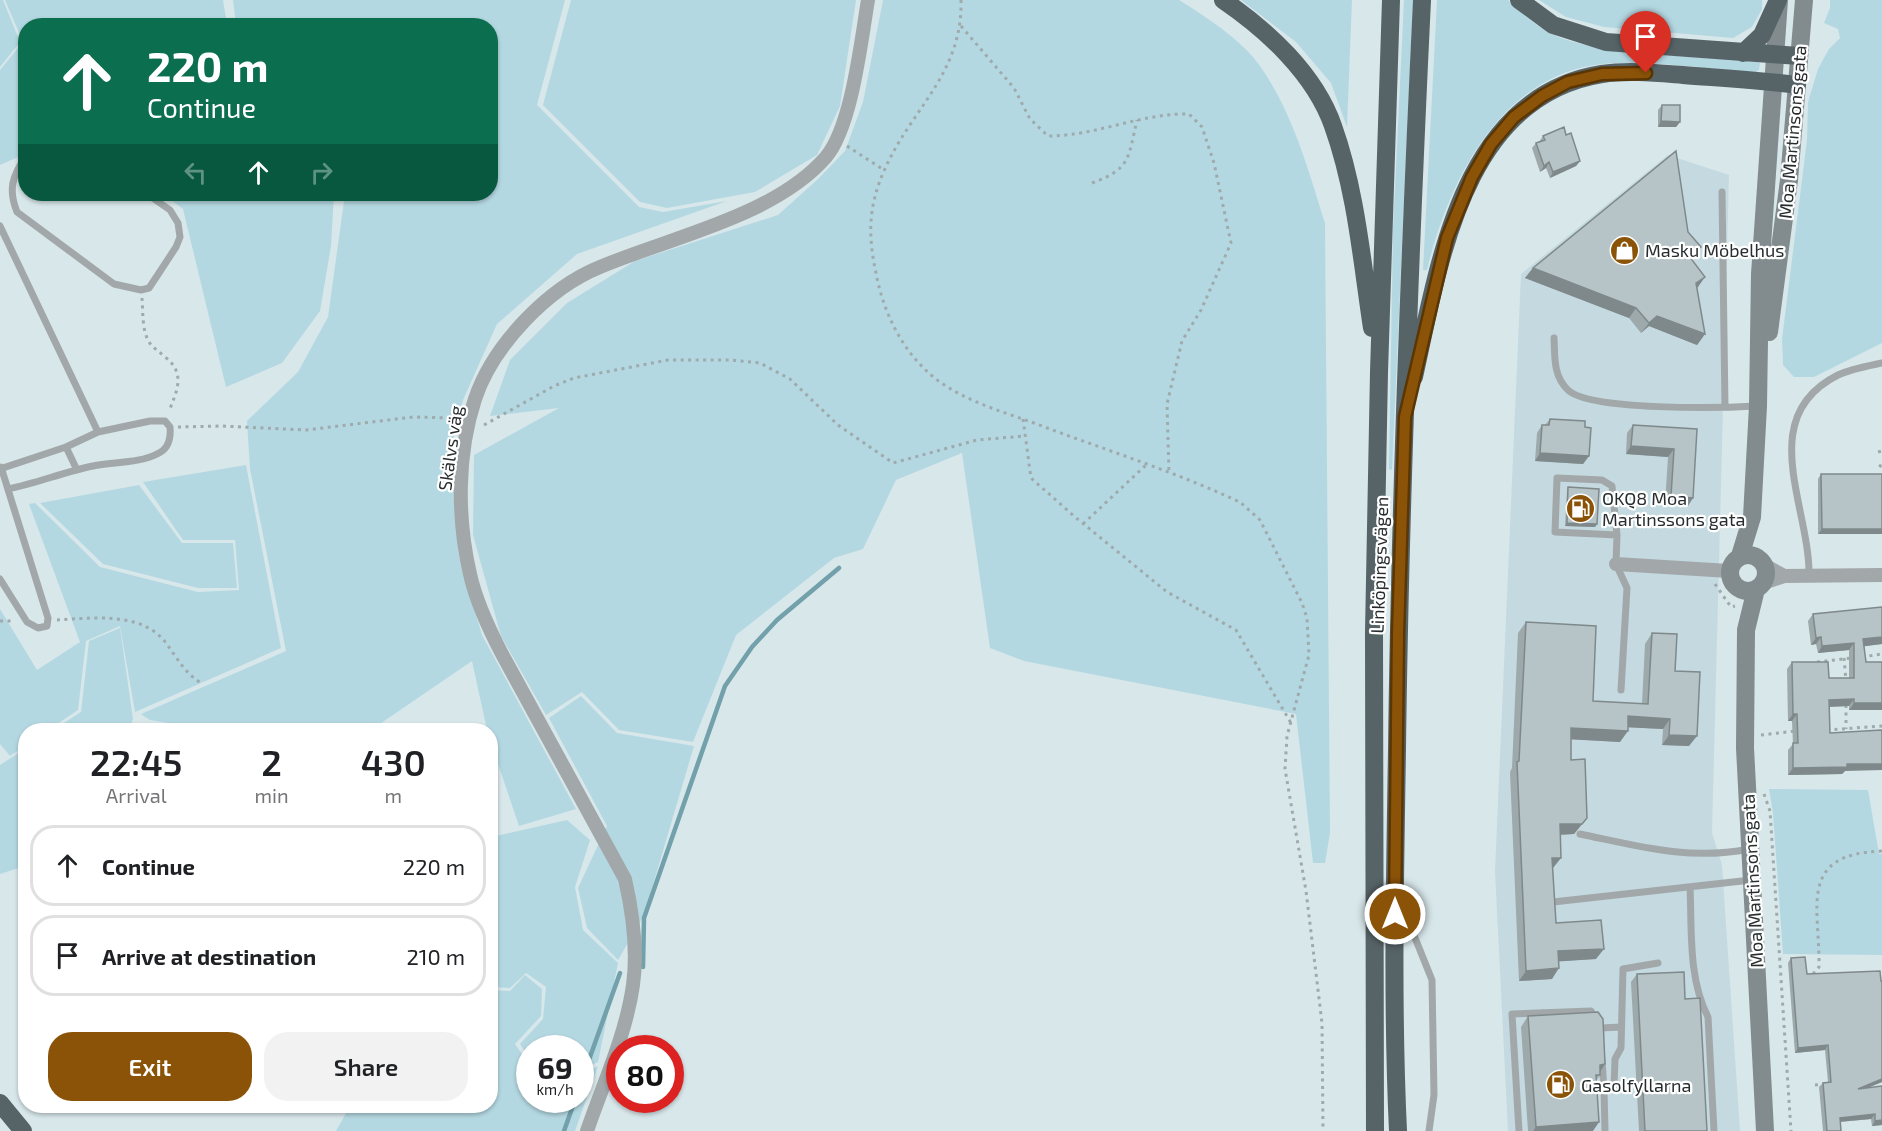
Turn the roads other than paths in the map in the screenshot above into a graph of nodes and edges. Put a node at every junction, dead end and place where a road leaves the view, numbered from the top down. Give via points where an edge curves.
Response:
1 (868, 0) edge
2 (1223, 0) edge
3 (1391, 0) edge
4 (1422, 0) edge
5 (1519, 0) edge
6 (1778, 0) edge
7 (1804, 0) edge
8 (1743, 53) junction
9 (1775, 55) junction
10 (1799, 56) junction
11 (1773, 82) junction
12 (1797, 85) junction
13 (18, 167) edge
14 (1722, 192) dead end
15 (157, 201) edge
16 (0, 226) edge
17 (1554, 338) dead end
18 (1882, 363) edge
19 (1379, 372) junction
20 (1758, 406) junction
21 (1725, 407) junction
22 (1405, 417) junction
23 (98, 432) junction
24 (66, 447) junction
25 (1, 468) edge
26 (77, 470) junction
27 (8, 489) junction
28 (1752, 517) junction
29 (1617, 535) junction
30 (1761, 562) junction
31 (1616, 564) junction
32 (1729, 570) junction
33 (1809, 575) junction
34 (1784, 576) junction
35 (1882, 576) edge
36 (0, 579) edge
37 (1759, 586) junction
38 (1746, 630) junction
39 (1621, 690) dead end
40 (1580, 834) edge
41 (1749, 849) junction
42 (1751, 880) junction
43 (1690, 887) junction
44 (1395, 890) junction
45 (1553, 902) edge
46 (1658, 963) dead end
47 (1621, 1027) junction
48 (1601, 1028) junction
49 (1602, 1038) edge
50 (1602, 1048) edge
51 (1604, 1089) junction
52 (0, 1103) edge
53 (23, 1131) edge
54 (587, 1131) edge
55 (1375, 1131) edge
56 (1398, 1131) edge
57 (1429, 1131) edge
58 (1519, 1131) edge
59 (1605, 1131) edge
60 (1714, 1131) edge
61 (1765, 1131) edge

1 - 54 street, Skälvs väg via 854,87 828,155 800,182 766,203 597,268 555,293 523,321 499,353 475,398 477,423 461,479 470,576 502,654 625,879 633,912 633,986 623,1029
2 - 19 highway via 1306,76 1333,125 1356,223
3 - 19 highway, Linköpingsvägen
4 - 22 highway, Linköpingsvägen
5 - 8 highway via 1553,25 1606,42
6 - 8 highway via 1762,35
6 - 9 street, Moa Martinsons gata
7 - 10 street, Moa Martinsons gata
8 - 9 highway
9 - 10 highway
9 - 11 street, Moa Martinsons gata
10 - 12 street, Moa Martinsons gata
11 - 12 highway
11 - 20 street, Moa Martinsons gata via 1760,274
11 - 22 highway via 1651,73 1602,74 1568,82 1514,117 1491,144 1459,205 1437,274
12 - 20 street, Moa Martinsons gata via 1785,216
13 - 15 lane via 10,184 17,212 114,284 149,288 176,247 180,237 178,223 170,210
14 - 21 lane
16 - 23 lane
17 - 21 lane via 1558,376 1579,397 1637,405
18 - 33 lane via 1838,375 1801,407 1795,421 1791,460 1809,552
19 - 55 highway, Linköpingsvägen via 1374,644
20 - 21 lane
20 - 28 street, Moa Martinsons gata
22 - 44 highway, Linköpingsvägen
23 - 24 lane
23 - 26 lane via 150,421 168,424 171,437 167,447 157,454
24 - 25 lane
24 - 26 lane
25 - 27 lane
26 - 27 lane
27 - 36 lane via 48,618 47,626 38,628 27,622
28 - 30 street, Moa Martinsons gata
28 - 32 street, Moa Martinsons gata
29 - 29 lane via 1555,532 1557,478 1602,480 1612,486
29 - 31 lane
30 - 32 street via 1750,555
30 - 34 street
30 - 37 street via 1766,574
31 - 32 street
31 - 39 lane via 1627,588
32 - 37 street via 1746,591
32 - 38 street, Moa Martinsons gata
33 - 34 street
33 - 35 street
34 - 37 street
37 - 38 street, Moa Martinsons gata
38 - 41 street, Moa Martinsons gata
40 - 41 lane via 1682,855 1721,855
41 - 42 street, Moa Martinsons gata
42 - 43 lane
42 - 61 street, Moa Martinsons gata
43 - 45 lane
43 - 60 lane via 1693,959 1701,1002 1708,1017
44 - 56 highway, Linköpingsvägen
44 - 57 lane via 1432,980 1434,1095
46 - 47 lane via 1623,969
47 - 48 lane
47 - 51 lane via 1614,1087
48 - 49 lane
48 - 58 lane via 1591,1011 1512,1014
50 - 51 lane
51 - 59 lane
52 - 53 highway

